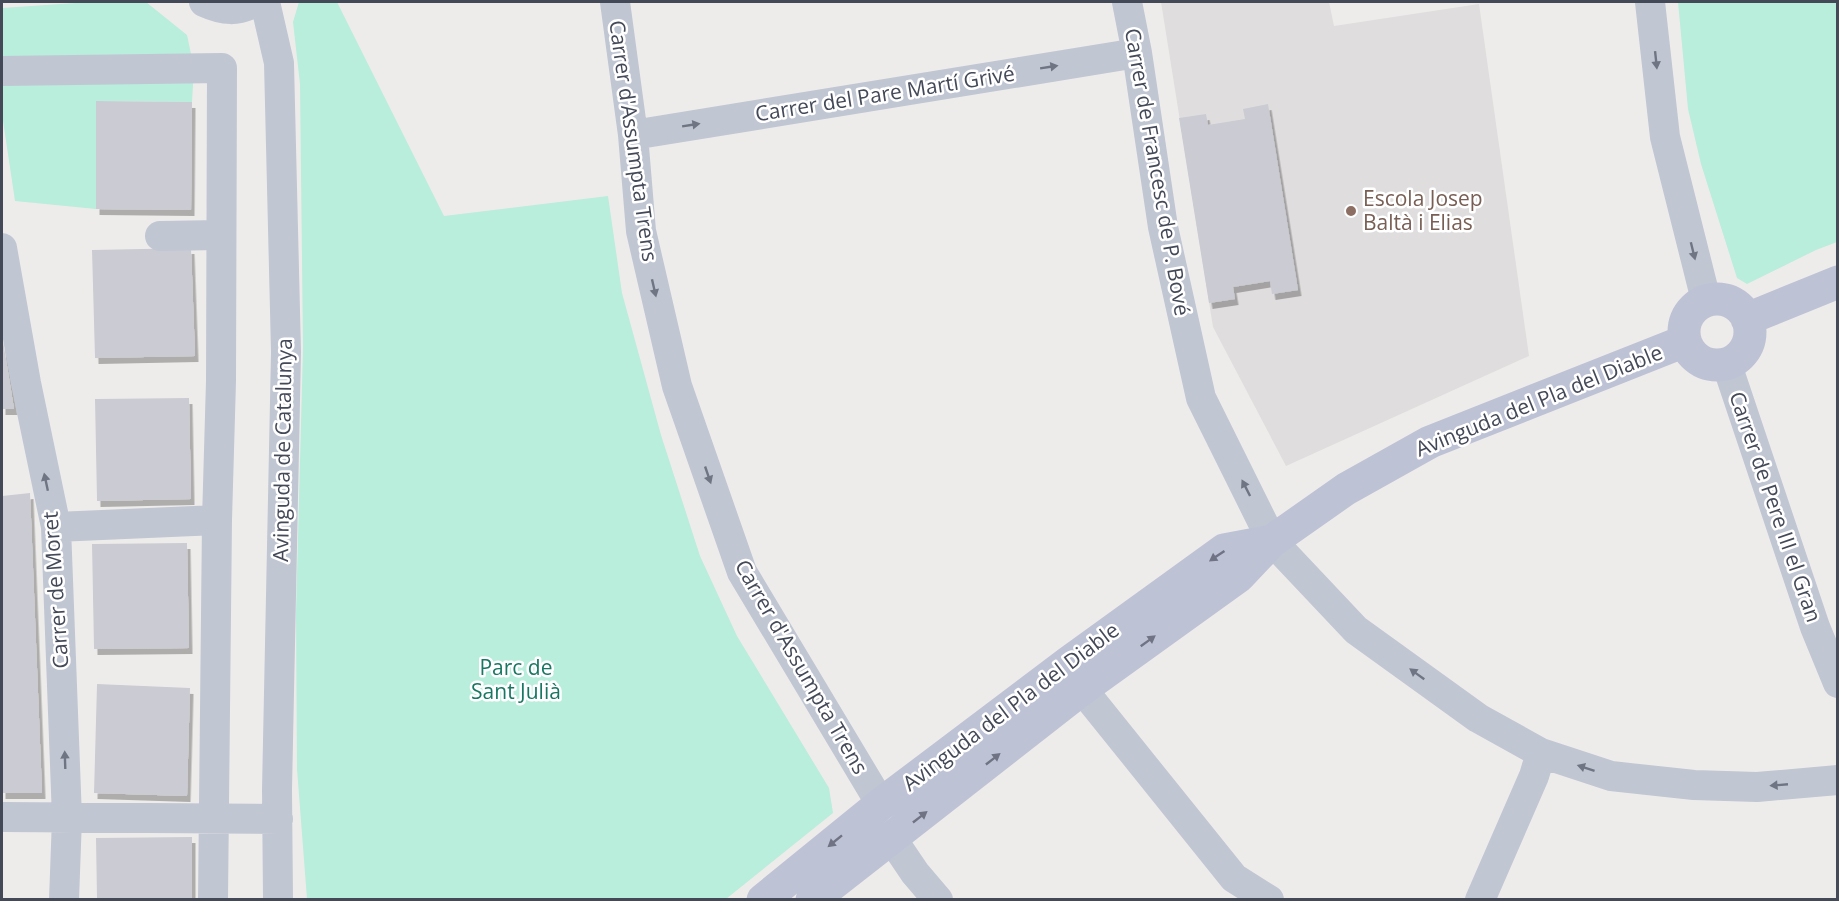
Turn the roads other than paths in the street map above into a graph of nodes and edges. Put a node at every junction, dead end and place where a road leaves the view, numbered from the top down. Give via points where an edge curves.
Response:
1 (204, 2) edge
2 (256, 2) edge
3 (265, 2) edge
4 (615, 2) edge
5 (1127, 2) edge
6 (1650, 2) edge
7 (1137, 53) junction
8 (2, 71) edge
9 (633, 135) junction
10 (220, 235) junction
11 (160, 236) dead end
12 (2, 248) edge
13 (1838, 282) edge
14 (1706, 300) junction
15 (1748, 319) junction
16 (1685, 341) junction
17 (1727, 365) junction
18 (217, 520) junction
19 (56, 527) junction
20 (1272, 541) junction
21 (1838, 682) edge
22 (1082, 688) junction
23 (1541, 753) junction
24 (1838, 780) edge
25 (880, 804) junction
26 (2, 817) edge
27 (67, 818) junction
28 (214, 818) junction
29 (278, 819) junction
30 (892, 839) junction
31 (64, 900) edge
32 (213, 900) edge
33 (278, 900) edge
34 (763, 900) edge
35 (812, 900) edge
36 (938, 900) edge
37 (1269, 900) edge
38 (1480, 900) edge

1 - 2 street via 220,9 243,9
3 - 29 street, Avinguda de Catalunya via 279,63 286,352
4 - 9 street, Carrer d'Assumpta Trens
5 - 7 street, Carrer de Francesc de P. Bové
6 -> 14 street via 1665,137
9 -> 7 street, Carrer del Pare Martí Grivé
20 -> 7 street, Carrer de Francesc de P. Bové via 1201,398 1163,227
8 - 10 street via 222,68
9 -> 25 street, Carrer d'Assumpta Trens via 641,231 678,386 742,572
10 - 11 street
10 - 18 street
19 -> 12 street, Carrer de Moret
13 - 15 street
14 - 15 street via 1731,302
14 - 16 street via 1687,318
15 - 17 street via 1747,347
16 - 17 street via 1694,357 1707,365
16 - 20 street, Avinguda del Pla del Diable via 1430,442 1347,489
17 - 21 street, Carrer de Pere III el Gran via 1815,627
18 - 19 street
18 - 28 street
27 -> 19 street, Carrer de Moret
22 -> 20 street, Avinguda del Pla del Diable via 1239,576
23 -> 20 street, Carrer de Francesc de P. Bové via 1478,718 1356,630
20 -> 25 street, Avinguda del Pla del Diable via 1224,550
30 -> 22 street, Avinguda del Pla del Diable
22 - 37 street via 1234,878
24 -> 23 street, Carrer de Francesc de P. Bové via 1757,787 1694,785 1611,776
23 - 38 street
25 -> 34 street, Avinguda del Pla del Diable
26 - 27 street
27 - 28 street
27 - 31 street, Carrer de Moret
28 - 29 street
28 - 32 street
29 - 33 street, Avinguda de Catalunya
30 - 35 street, Avinguda del Pla del Diable
30 - 36 street

